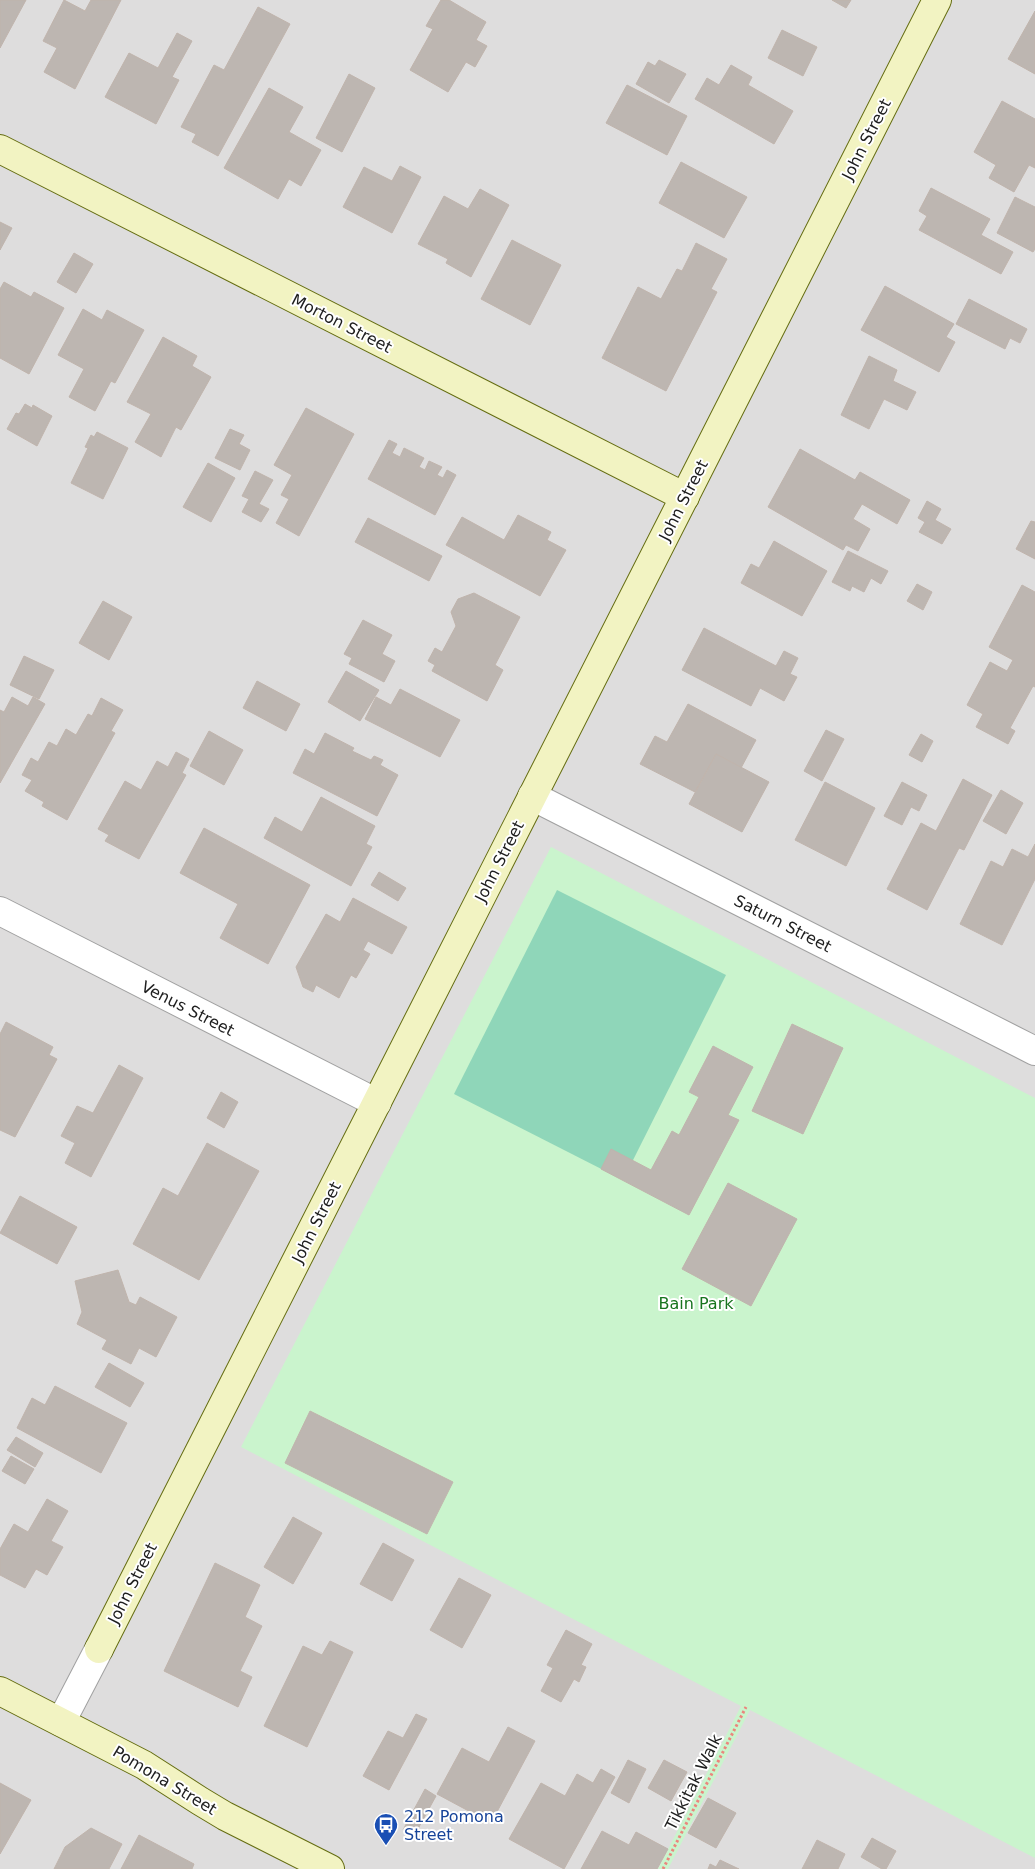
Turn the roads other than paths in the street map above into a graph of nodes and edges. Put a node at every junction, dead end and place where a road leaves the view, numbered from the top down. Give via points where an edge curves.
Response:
1 (937, 0) edge
2 (0, 149) edge
3 (685, 496) junction
4 (532, 796) junction
5 (0, 911) edge
6 (1035, 1051) edge
7 (377, 1103) junction
8 (0, 1691) edge
9 (61, 1722) junction
10 (330, 1869) edge

1 - 3 street, John Street
2 - 3 street, Morton Street
3 - 4 street, John Street
4 - 6 street, Saturn Street
4 - 7 street, John Street
5 - 7 street, Venus Street
7 - 9 street, John Street
8 - 9 street, Pomona Street
9 - 10 street, Pomona Street via 144,1765 225,1816

